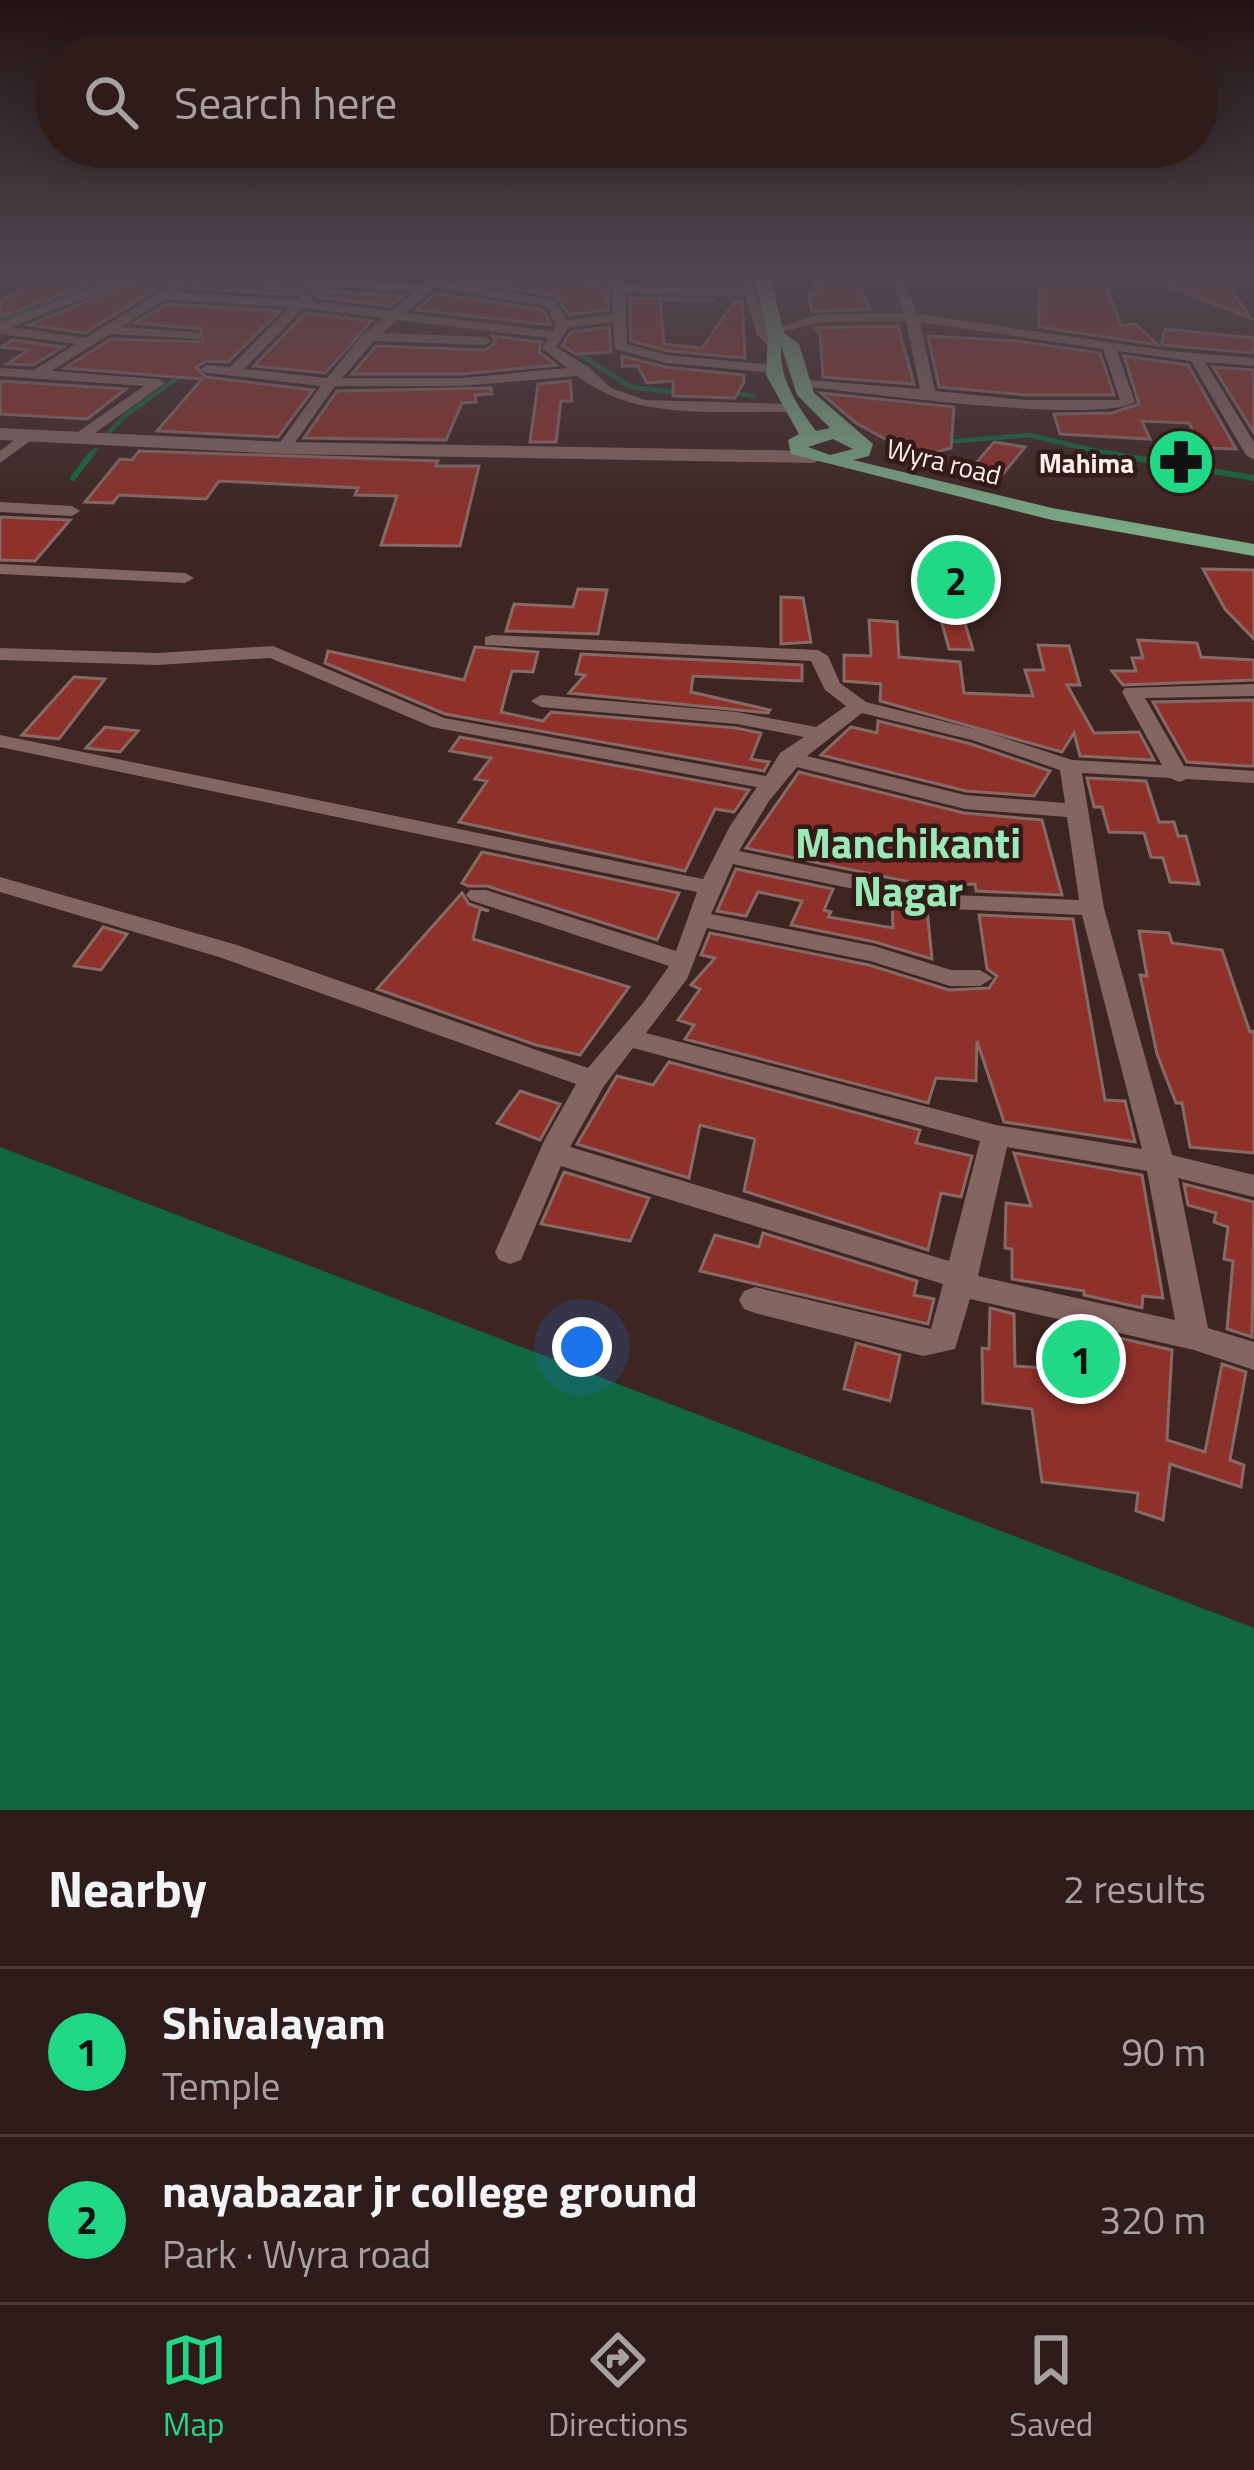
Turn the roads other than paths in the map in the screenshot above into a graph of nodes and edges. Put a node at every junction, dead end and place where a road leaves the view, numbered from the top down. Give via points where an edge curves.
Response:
1 (57, 361) edge
2 (243, 361) edge
3 (345, 361) edge
4 (570, 361) edge
5 (708, 361) edge
6 (776, 361) edge
7 (795, 361) edge
8 (921, 361) edge
9 (1114, 361) edge
10 (1198, 361) edge
11 (207, 369) dead end
12 (776, 369) junction
13 (585, 371) junction
14 (0, 372) edge
15 (233, 372) junction
16 (36, 375) junction
17 (326, 382) junction
18 (800, 382) junction
19 (928, 393) junction
20 (790, 408) junction
21 (0, 434) edge
22 (30, 435) junction
23 (80, 437) junction
24 (804, 438) junction
25 (855, 440) junction
26 (287, 442) junction
27 (1254, 455) edge
28 (0, 458) edge
29 (823, 458) junction
30 (0, 507) edge
31 (72, 511) dead end
32 (1254, 531) edge
33 (1254, 550) edge
34 (0, 569) edge
35 (184, 578) dead end
36 (492, 641) dead end
37 (0, 654) edge
38 (1254, 690) edge
39 (541, 701) dead end
40 (859, 706) junction
41 (815, 733) junction
42 (0, 741) edge
43 (788, 758) junction
44 (1070, 766) junction
45 (1179, 776) junction
46 (1254, 776) edge
47 (768, 783) junction
48 (1077, 811) junction
49 (727, 856) junction
50 (0, 884) edge
51 (712, 888) junction
52 (478, 896) dead end
53 (1092, 908) junction
54 (698, 919) junction
55 (684, 962) junction
56 (980, 978) dead end
57 (628, 1038) junction
58 (593, 1080) junction
59 (996, 1135) junction
60 (554, 1153) junction
61 (1160, 1163) junction
62 (1254, 1186) edge
63 (510, 1252) dead end
64 (962, 1282) junction
65 (755, 1300) dead end
66 (1194, 1337) junction
67 (1254, 1356) edge

1 - 16 street
2 - 15 street
3 - 17 street
4 - 13 street
5 - 12 street
6 - 12 main road
7 - 18 main road, Wyra road
8 - 19 street
9 - 19 street via 1128,402 1026,404
10 - 27 street
11 - 15 street
12 - 20 main road
13 - 17 street
13 - 20 street via 606,391 643,404
14 - 16 street
15 - 17 street
16 - 23 street via 158,383
17 - 26 street
18 - 19 street
18 - 25 main road, Wyra road
20 - 24 main road
21 - 22 street
22 - 23 street
22 - 28 street
23 - 26 street
24 - 25 main road, Wyra road
24 - 26 street
24 - 29 main road via 798,450
25 - 29 main road, Wyra road via 862,452
25 - 32 main road, Wyra road via 984,482
26 - 29 street
29 - 33 main road, Wyra road via 995,502
30 - 31 street
34 - 35 street
36 - 40 street via 818,656 832,686
37 - 47 street via 157,659 273,652 439,723
38 - 45 street via 1132,692
39 - 41 street
40 - 41 street
40 - 44 street
41 - 43 street
42 - 51 street
43 - 47 street
43 - 48 street via 965,802
44 - 45 street
44 - 48 street
45 - 46 street
47 - 49 street
48 - 53 street
49 - 51 street
49 - 53 street via 951,902
50 - 58 street via 228,951
51 - 54 street
52 - 55 street
53 - 61 street
54 - 55 street
54 - 56 street via 874,954 950,978
55 - 57 street
57 - 58 street
57 - 59 street
58 - 60 street
59 - 61 street
59 - 64 street
60 - 63 street
60 - 64 street
61 - 62 street
61 - 66 street
64 - 65 street via 949,1334 935,1343
64 - 66 street
66 - 67 street

